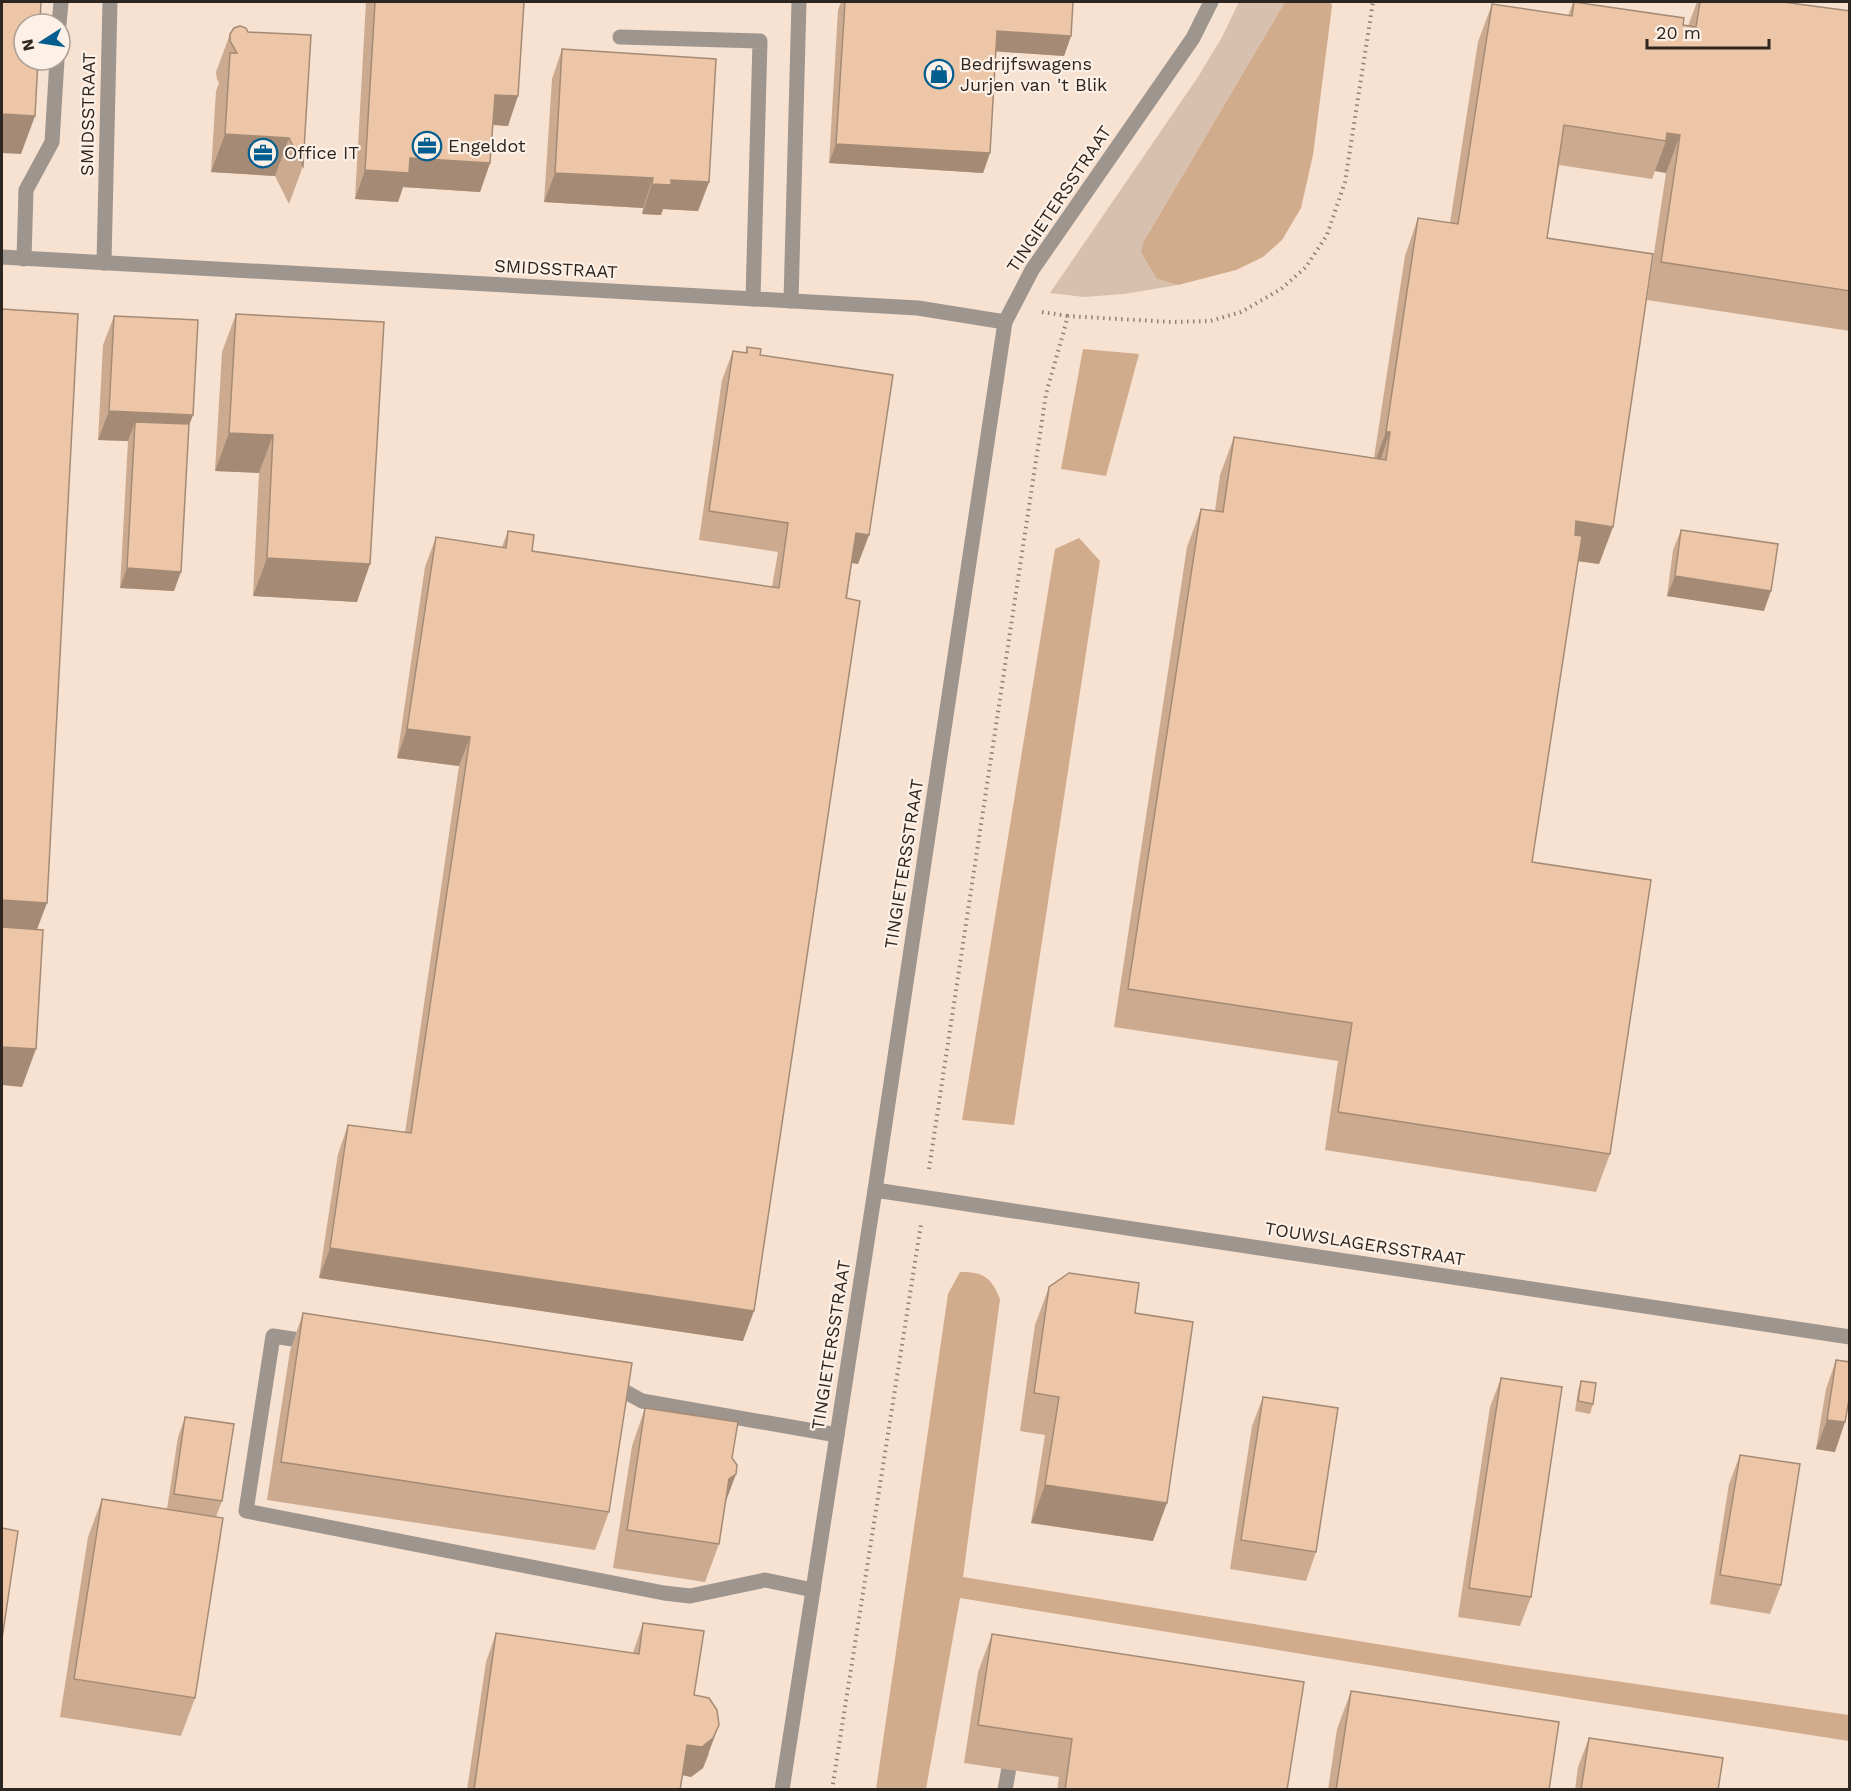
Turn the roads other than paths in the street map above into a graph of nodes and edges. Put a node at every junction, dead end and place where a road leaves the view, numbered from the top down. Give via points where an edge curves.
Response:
1 (110, 2) edge
2 (799, 2) edge
3 (1211, 2) edge
4 (620, 37) dead end
5 (56, 72) edge
6 (2, 257) edge
7 (24, 259) junction
8 (105, 263) junction
9 (753, 299) junction
10 (791, 301) junction
11 (1005, 322) junction
12 (875, 1190) junction
13 (1850, 1337) edge
14 (332, 1345) edge
15 (589, 1386) edge
16 (837, 1435) junction
17 (813, 1590) junction
18 (1015, 1731) edge
19 (782, 1790) edge
20 (1005, 1790) edge

1 - 8 street, SMIDSSTRAAT
2 - 10 street
3 - 11 street, TINGIETERSSTRAAT via 1193,38 1032,270
4 - 9 street via 760,41
5 - 7 street via 52,142 26,190
6 - 7 street, SMIDSSTRAAT
7 - 8 street, SMIDSSTRAAT
8 - 9 street, SMIDSSTRAAT
9 - 10 street, SMIDSSTRAAT
10 - 11 street, SMIDSSTRAAT via 918,308
11 - 12 street, TINGIETERSSTRAAT
12 - 13 street, TOUWSLAGERSSTRAAT
12 - 16 street, TINGIETERSSTRAAT
14 - 17 street via 273,1336 246,1511 664,1593 690,1596 765,1580
15 - 16 street via 624,1391 642,1401
16 - 17 street, TINGIETERSSTRAAT
17 - 19 street, TINGIETERSSTRAAT
18 - 20 street

